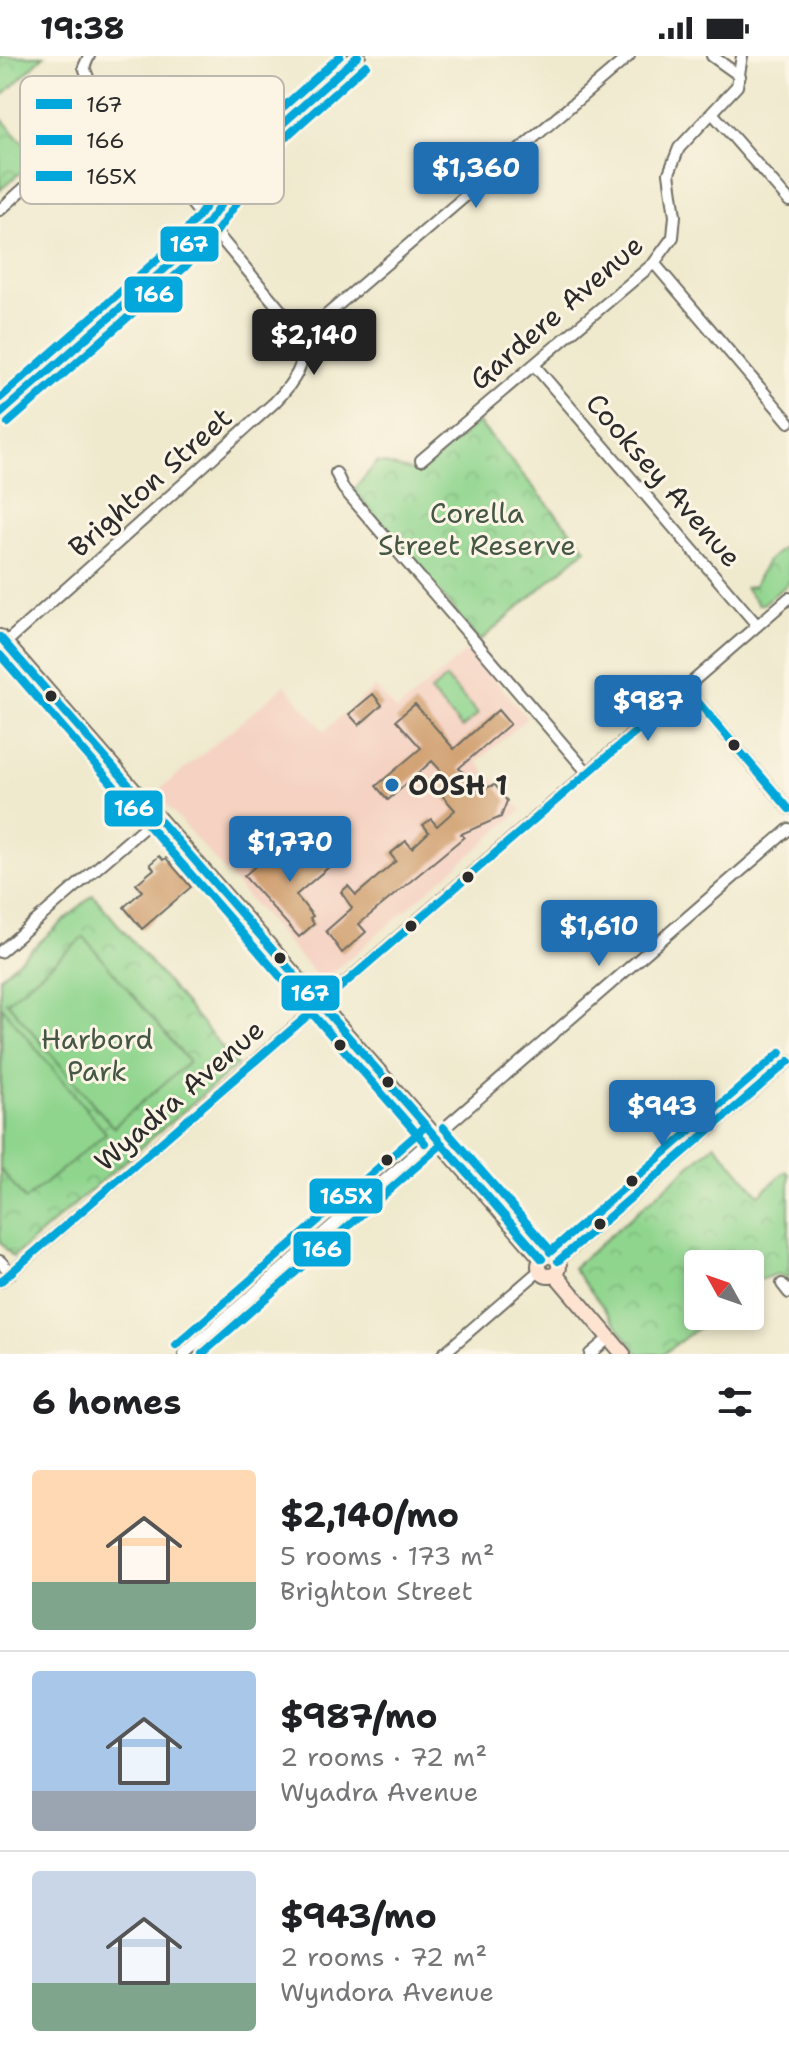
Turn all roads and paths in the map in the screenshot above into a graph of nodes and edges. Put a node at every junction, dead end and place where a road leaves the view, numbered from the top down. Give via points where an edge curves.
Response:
1 (358, 56) edge
2 (629, 56) edge
3 (712, 56) edge
4 (742, 56) edge
5 (740, 76) junction
6 (714, 115) junction
7 (284, 123) edge
8 (20, 192) edge
9 (789, 201) edge
10 (190, 204) edge
11 (221, 204) edge
12 (0, 210) edge
13 (207, 224) junction
14 (654, 263) junction
15 (302, 336) junction
16 (534, 365) junction
17 (0, 414) edge
18 (789, 422) edge
19 (421, 460) dead end
20 (336, 473) dead end
21 (789, 598) edge
22 (757, 625) junction
23 (2, 642) edge
24 (686, 688) junction
25 (587, 772) junction
26 (789, 809) edge
27 (156, 817) junction
28 (789, 829) edge
29 (0, 952) edge
30 (319, 1004) junction
31 (789, 1061) edge
32 (434, 1135) junction
33 (0, 1261) edge
34 (549, 1266) junction
35 (11, 1273) junction
36 (0, 1282) edge
37 (609, 1338) junction
38 (184, 1354) edge
39 (443, 1354) edge
40 (590, 1354) edge
41 (623, 1354) edge

1 - 7 main road
2 - 15 street
3 - 5 street
4 - 5 street, Gardere Avenue
5 - 6 street, Gardere Avenue
6 - 9 street
6 - 14 street, Gardere Avenue via 679,148 669,173 673,237
8 - 12 street
10 - 13 street
11 - 13 main road
13 - 15 street
13 - 17 main road via 176,259
14 - 16 street, Gardere Avenue
14 - 18 street
15 - 23 street, Brighton Street via 304,359 293,384
16 - 19 street, Gardere Avenue
16 - 22 street, Cooksey Avenue
20 - 25 street via 343,488
21 - 22 street, Wyadra Avenue
22 - 24 street, Wyadra Avenue
23 - 27 main road
24 - 25 street, Wyadra Avenue
24 - 26 street
25 - 30 street, Wyadra Avenue
27 - 29 street
27 - 30 main road
28 - 32 street
30 - 32 main road
30 - 35 street, Wyadra Avenue
31 - 34 street
32 - 34 main road
32 - 38 street
33 - 35 street
34 - 37 main road
34 - 39 street
35 - 36 street, Wyadra Avenue
37 - 40 street
37 - 41 main road

